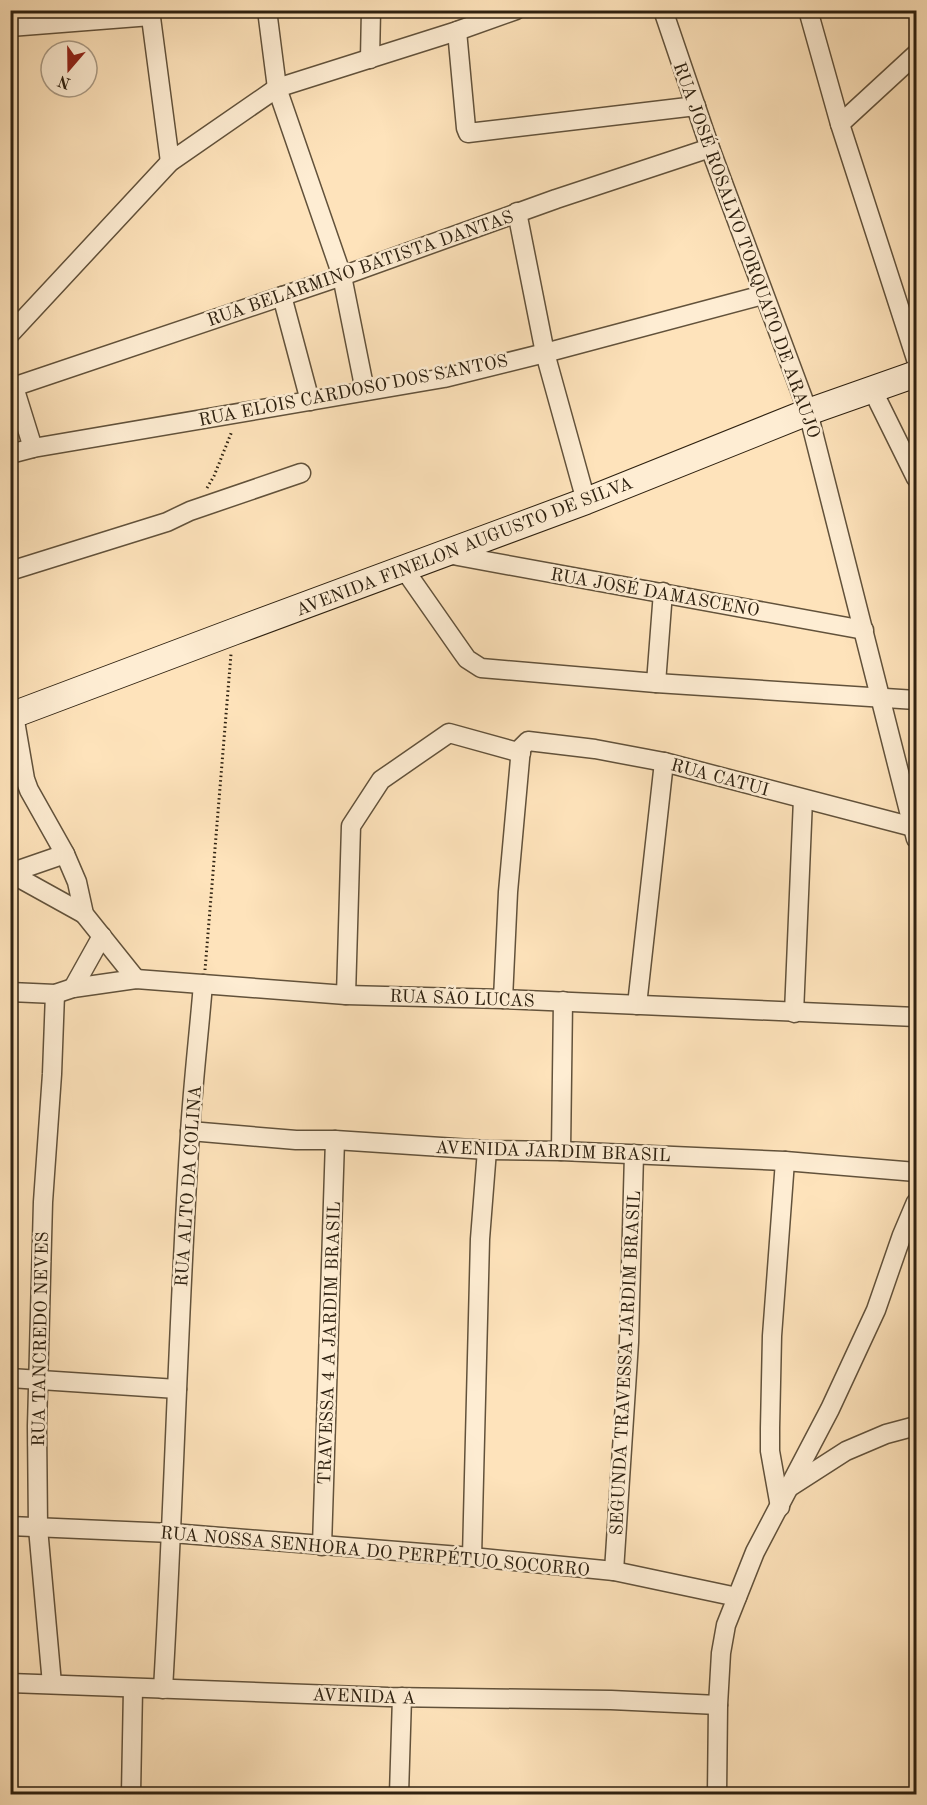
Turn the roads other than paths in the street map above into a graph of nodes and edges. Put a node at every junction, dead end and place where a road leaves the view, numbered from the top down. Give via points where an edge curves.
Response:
1 (267, 10) edge
2 (371, 10) edge
3 (516, 10) edge
4 (663, 10) edge
5 (808, 10) edge
6 (150, 13) edge
7 (10, 27) edge
8 (457, 31) junction
9 (916, 54) edge
10 (370, 58) junction
11 (277, 88) junction
12 (696, 106) junction
13 (840, 124) junction
14 (710, 148) junction
15 (170, 162) junction
16 (517, 212) junction
17 (342, 276) junction
18 (763, 295) junction
19 (282, 296) junction
20 (10, 334) edge
21 (545, 353) junction
22 (916, 359) edge
23 (916, 374) edge
24 (12, 388) edge
25 (872, 389) junction
26 (365, 391) junction
27 (310, 401) junction
28 (808, 412) junction
29 (33, 448) junction
30 (10, 454) edge
31 (301, 473) dead end
32 (916, 478) edge
33 (586, 501) junction
34 (446, 554) junction
35 (404, 569) junction
36 (10, 571) edge
37 (663, 592) junction
38 (864, 630) junction
39 (656, 683) junction
40 (882, 698) junction
41 (916, 699) edge
42 (12, 716) edge
43 (523, 748) junction
44 (664, 762) junction
45 (803, 799) junction
46 (915, 833) edge
47 (65, 854) junction
48 (10, 873) edge
49 (84, 914) junction
50 (102, 936) junction
51 (136, 979) junction
52 (203, 984) junction
53 (73, 988) junction
54 (10, 992) edge
55 (55, 994) junction
56 (346, 995) junction
57 (502, 999) junction
58 (563, 1001) junction
59 (637, 1005) junction
60 (794, 1012) junction
61 (916, 1017) edge
62 (190, 1131) junction
63 (335, 1140) junction
64 (487, 1150) junction
65 (561, 1151) junction
66 (634, 1154) junction
67 (785, 1161) junction
68 (916, 1172) edge
69 (916, 1202) edge
70 (10, 1378) edge
71 (38, 1381) junction
72 (177, 1389) junction
73 (916, 1426) edge
74 (790, 1487) junction
75 (780, 1507) junction
76 (10, 1526) edge
77 (38, 1528) junction
78 (172, 1533) junction
79 (322, 1546) junction
80 (472, 1557) junction
81 (614, 1571) junction
82 (737, 1597) junction
83 (10, 1683) edge
84 (52, 1684) junction
85 (133, 1689) junction
86 (163, 1689) junction
87 (402, 1697) junction
88 (718, 1705) junction
89 (131, 1794) edge
90 (399, 1794) edge
91 (717, 1794) edge

1 - 11 street
2 - 10 street
3 - 8 street
4 - 12 street, RUA JOSÉ ROSALVO TORQUATO DE ARAUJO
5 - 13 street
6 - 7 street
6 - 15 street
8 - 10 street
8 - 12 street via 468,133
9 - 13 street
10 - 11 street
11 - 15 street
11 - 17 street
12 - 14 street, RUA JOSÉ ROSALVO TORQUATO DE ARAUJO
13 - 22 street
14 - 16 street, RUA BELARMINO BATISTA DANTAS
14 - 18 street, RUA JOSÉ ROSALVO TORQUATO DE ARAUJO
15 - 20 street
16 - 17 street, RUA BELARMINO BATISTA DANTAS
16 - 21 street
17 - 19 street, RUA BELARMINO BATISTA DANTAS
17 - 26 street
18 - 21 street, RUA ELOIS CARDOSO DOS SANTOS
18 - 28 street, RUA JOSÉ ROSALVO TORQUATO DE ARAUJO
19 - 24 street, RUA BELARMINO BATISTA DANTAS
19 - 27 street
21 - 26 street, RUA ELOIS CARDOSO DOS SANTOS via 444,378
21 - 33 street
23 - 25 street, AVENIDA FINELON AUGUSTO DE SILVA
24 - 29 street
25 - 28 street, AVENIDA FINELON AUGUSTO DE SILVA
25 - 32 street
26 - 27 street, RUA ELOIS CARDOSO DOS SANTOS
27 - 29 street, RUA ELOIS CARDOSO DOS SANTOS
28 - 33 street, AVENIDA FINELON AUGUSTO DE SILVA
28 - 38 street, RUA JOSÉ ROSALVO TORQUATO DE ARAUJO
29 - 30 street, RUA ELOIS CARDOSO DOS SANTOS
31 - 36 street via 167,522
33 - 34 street, AVENIDA FINELON AUGUSTO DE SILVA
34 - 35 street, AVENIDA FINELON AUGUSTO DE SILVA
34 - 37 street, RUA JOSÉ DAMASCENO
35 - 39 street via 467,659 481,668
35 - 42 street, AVENIDA FINELON AUGUSTO DE SILVA
37 - 38 street, RUA JOSÉ DAMASCENO
37 - 39 street
38 - 40 street, RUA JOSÉ ROSALVO TORQUATO DE ARAUJO
39 - 40 street
40 - 41 street
40 - 46 street, RUA JOSÉ ROSALVO TORQUATO DE ARAUJO
42 - 47 street via 29,789
43 - 44 street, RUA CATUI via 531,740
43 - 56 street, RUA CATUI via 449,733 381,780 351,826
43 - 57 street
44 - 45 street, RUA CATUI
44 - 59 street
45 - 46 street, RUA CATUI
45 - 60 street
47 - 48 street
47 - 49 street
48 - 49 street
49 - 50 street
50 - 51 street
50 - 53 street
51 - 52 street, RUA SÃO LUCAS
51 - 53 street, RUA SÃO LUCAS
52 - 56 street, RUA SÃO LUCAS
52 - 62 street, RUA ALTO DA COLINA
53 - 55 street, RUA SÃO LUCAS
54 - 55 street, RUA SÃO LUCAS
55 - 71 street, RUA TANCREDO NEVES
56 - 57 street, RUA SÃO LUCAS
57 - 58 street, RUA SÃO LUCAS
58 - 59 street, RUA SÃO LUCAS
58 - 65 street
59 - 60 street, RUA SÃO LUCAS
60 - 61 street, RUA SÃO LUCAS
62 - 63 street, AVENIDA JARDIM BRASIL
62 - 72 street, RUA ALTO DA COLINA
63 - 64 street, AVENIDA JARDIM BRASIL
63 - 79 street, TRAVESSA 4 A JARDIM BRASIL
64 - 65 street, AVENIDA JARDIM BRASIL
64 - 80 street via 480,1239
65 - 66 street, AVENIDA JARDIM BRASIL
66 - 67 street, AVENIDA JARDIM BRASIL
66 - 81 street, SEGUNDA TRAVESSA JARDIM BRASIL via 629,1342
67 - 68 street, AVENIDA JARDIM BRASIL
67 - 75 street via 770,1418 770,1451
69 - 74 street via 876,1310
70 - 71 street
71 - 72 street
71 - 77 street, RUA TANCREDO NEVES
72 - 78 street, RUA ALTO DA COLINA
73 - 74 street via 846,1451
74 - 75 street
75 - 82 street
76 - 77 street, RUA NOSSA SENHORA DO PERPÉTUO SOCORRO
77 - 78 street, RUA NOSSA SENHORA DO PERPÉTUO SOCORRO
77 - 84 street, RUA TANCREDO NEVES
78 - 79 street, RUA NOSSA SENHORA DO PERPÉTUO SOCORRO
78 - 86 street, RUA ALTO DA COLINA
79 - 80 street, RUA NOSSA SENHORA DO PERPÉTUO SOCORRO
80 - 81 street, RUA NOSSA SENHORA DO PERPÉTUO SOCORRO
81 - 82 street, RUA NOSSA SENHORA DO PERPÉTUO SOCORRO
82 - 88 street via 726,1625
83 - 84 street, AVENIDA A
84 - 85 street, AVENIDA A
85 - 86 street, AVENIDA A
85 - 89 street
86 - 87 street, AVENIDA A
87 - 88 street, AVENIDA A
87 - 90 street
88 - 91 street

